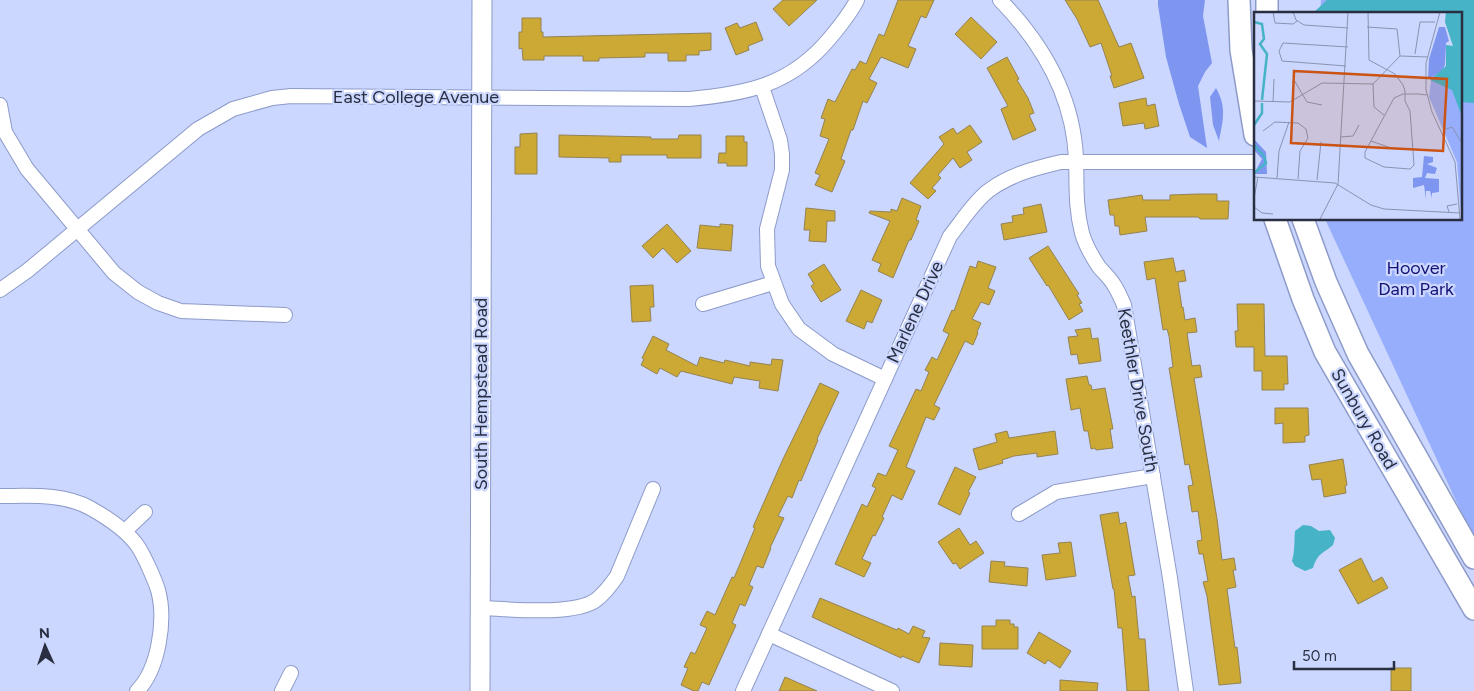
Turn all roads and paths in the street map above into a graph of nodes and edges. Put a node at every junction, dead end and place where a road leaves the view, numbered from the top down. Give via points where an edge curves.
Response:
1 (482, 0) edge
2 (857, 0) edge
3 (1000, 0) edge
4 (1239, 0) edge
5 (762, 87) junction
6 (483, 98) junction
7 (0, 105) edge
8 (1254, 128) edge
9 (1076, 162) junction
10 (1254, 162) edge
11 (1275, 220) edge
12 (1303, 220) edge
13 (78, 228) junction
14 (773, 283) junction
15 (0, 290) edge
16 (703, 304) dead end
17 (285, 315) dead end
18 (885, 379) junction
19 (1153, 476) junction
20 (653, 489) dead end
21 (0, 496) edge
22 (145, 512) dead end
23 (1019, 514) dead end
24 (125, 531) junction
25 (1474, 558) edge
26 (481, 608) junction
27 (1474, 609) edge
28 (770, 634) junction
29 (291, 673) dead end
30 (137, 691) edge
31 (282, 691) edge
32 (480, 691) edge
33 (743, 691) edge
34 (892, 691) edge
35 (1186, 691) edge

1 - 6 street, South Hempstead Road
2 - 5 street, East College Avenue via 818,53 789,75
3 - 9 street, Keethler Drive South via 1037,42 1057,79 1071,121
4 - 8 main road via 1241,50
5 - 6 street, East College Avenue via 724,96 689,99
5 - 14 street via 782,154 782,170 767,229 768,266
6 - 13 street, East College Avenue via 291,96 234,109 198,129
6 - 26 street, South Hempstead Road
7 - 13 street via 5,132 23,162
9 - 10 street, Marlene Drive
9 - 18 street, Marlene Drive via 1061,162 1013,177 987,192 969,211 950,236
9 - 19 street, Keethler Drive South via 1076,200 1082,235 1124,305
11 - 27 main road, Sunbury Road via 1324,352
12 - 25 main road, Sunbury Road via 1358,354
13 - 15 street, East College Avenue
13 - 17 street via 114,273 158,303 181,311
14 - 16 street
14 - 18 street via 799,330 833,354
18 - 28 street, Marlene Drive
19 - 23 street via 1056,492
19 - 35 street, Keethler Drive South
20 - 26 street via 617,576 596,600 565,609
21 - 24 street via 60,497 88,507
22 - 24 street
24 - 30 street via 139,548 158,590 160,613 157,653
26 - 32 street, South Hempstead Road
28 - 33 street, Marlene Drive
28 - 34 street
29 - 31 street

